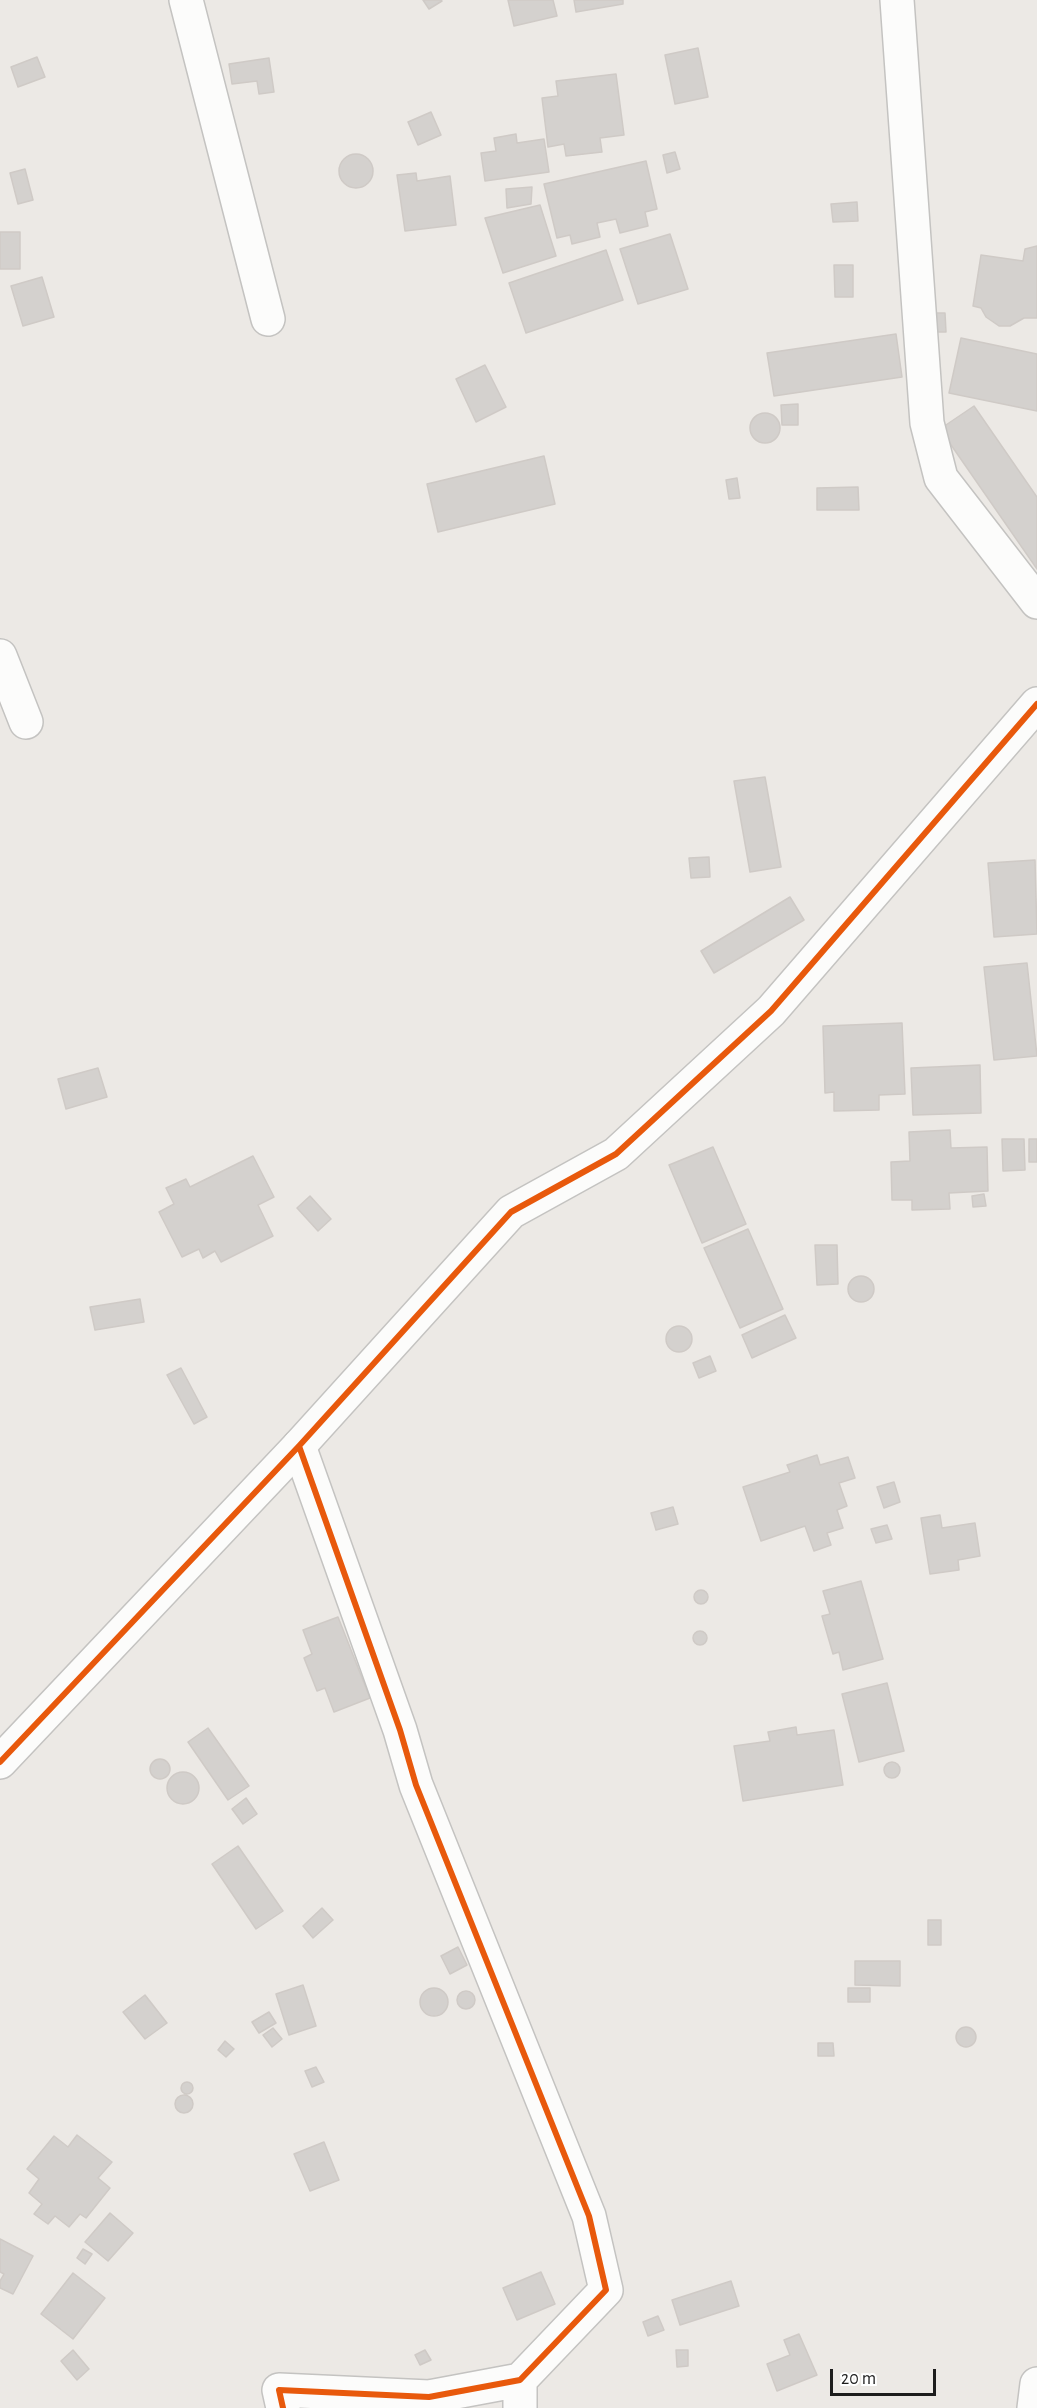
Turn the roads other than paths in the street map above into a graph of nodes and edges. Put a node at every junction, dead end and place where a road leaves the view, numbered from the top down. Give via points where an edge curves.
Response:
1 (897, 0) edge
2 (194, 2) edge
3 (268, 319) dead end
4 (1037, 602) edge
5 (0, 656) edge
6 (1037, 704) edge
7 (26, 722) dead end
8 (298, 1446) junction
9 (0, 1762) edge
10 (1037, 2384) edge
11 (520, 2394) edge
12 (283, 2408) edge
13 (1034, 2408) edge

1 - 4 street via 927,423 941,478
2 - 3 street
5 - 7 street
6 - 8 street via 771,1011 616,1154 511,1212
8 - 9 street
8 - 11 street via 416,1785 589,2216 606,2290
10 - 13 street
11 - 12 street via 429,2397 279,2390

